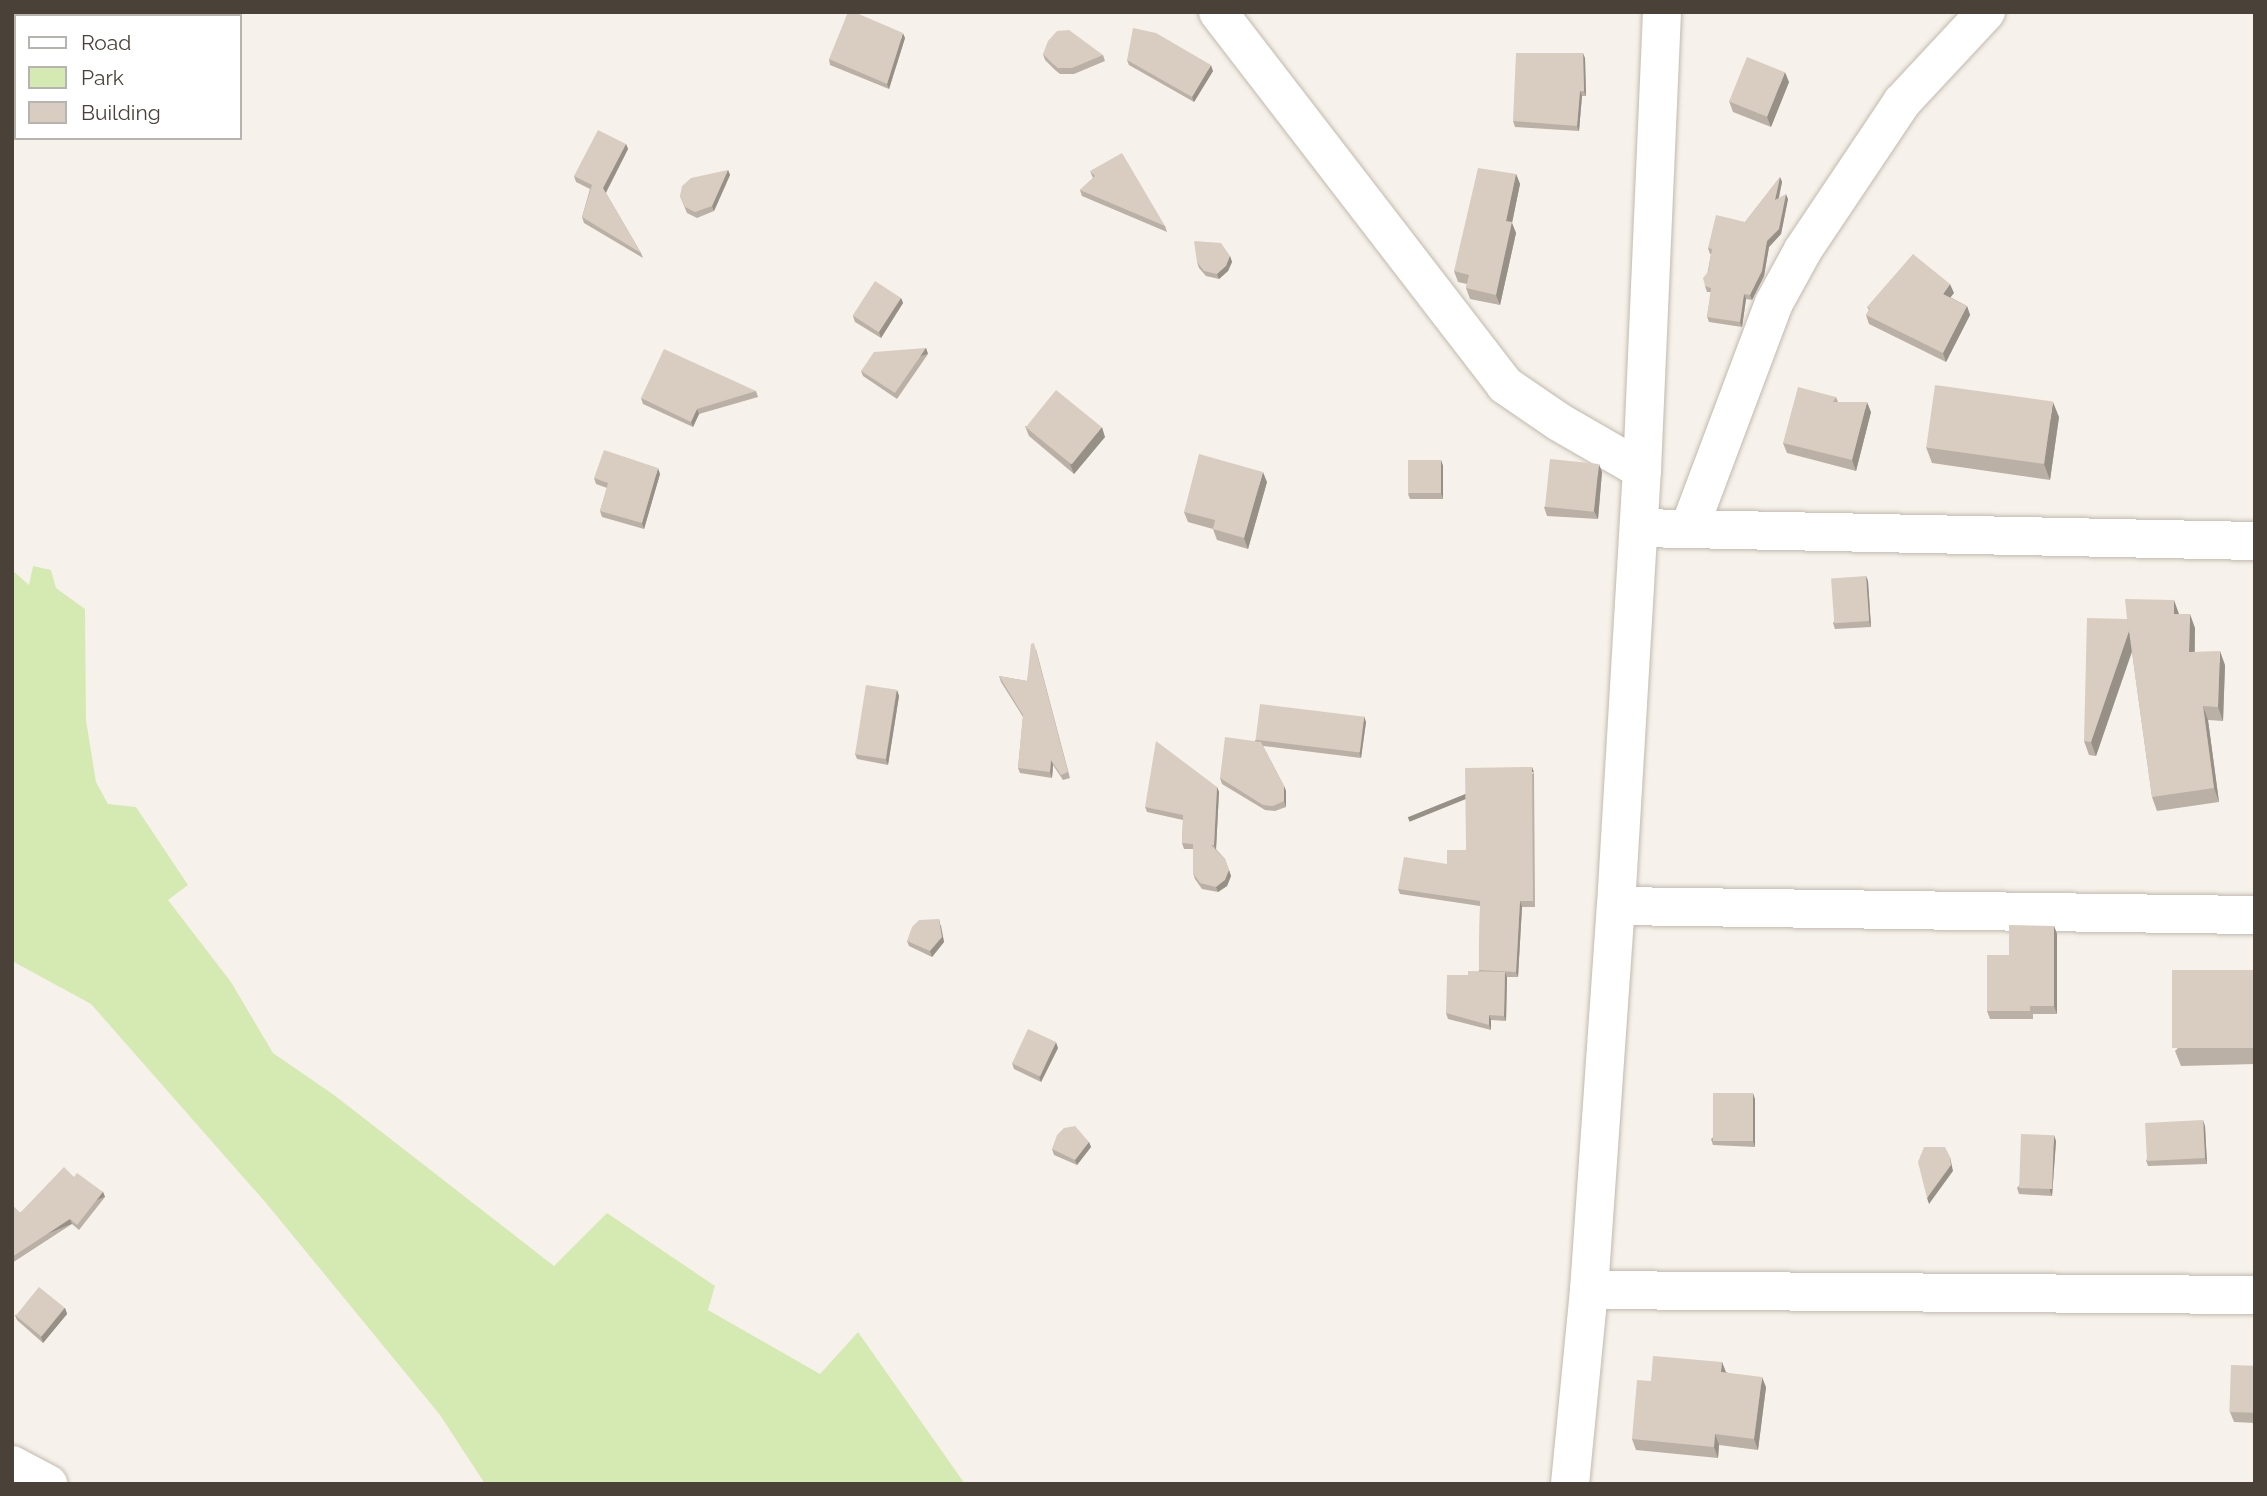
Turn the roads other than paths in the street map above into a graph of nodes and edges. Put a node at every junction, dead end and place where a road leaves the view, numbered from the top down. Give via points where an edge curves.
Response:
1 (1218, 12) edge
2 (1662, 12) edge
3 (1986, 12) edge
4 (1642, 470) junction
5 (1639, 528) junction
6 (1689, 529) junction
7 (2255, 541) edge
8 (1616, 906) junction
9 (2255, 915) edge
10 (1589, 1290) junction
11 (2255, 1295) edge
12 (12, 1465) edge
13 (48, 1484) edge
14 (1570, 1484) edge

1 - 4 street via 1505,385
2 - 4 street
3 - 6 street via 1902,102 1803,250 1774,303
4 - 5 street
5 - 6 street
5 - 8 street
6 - 7 street
8 - 9 street
8 - 10 street
10 - 11 street
10 - 14 street
12 - 13 street

